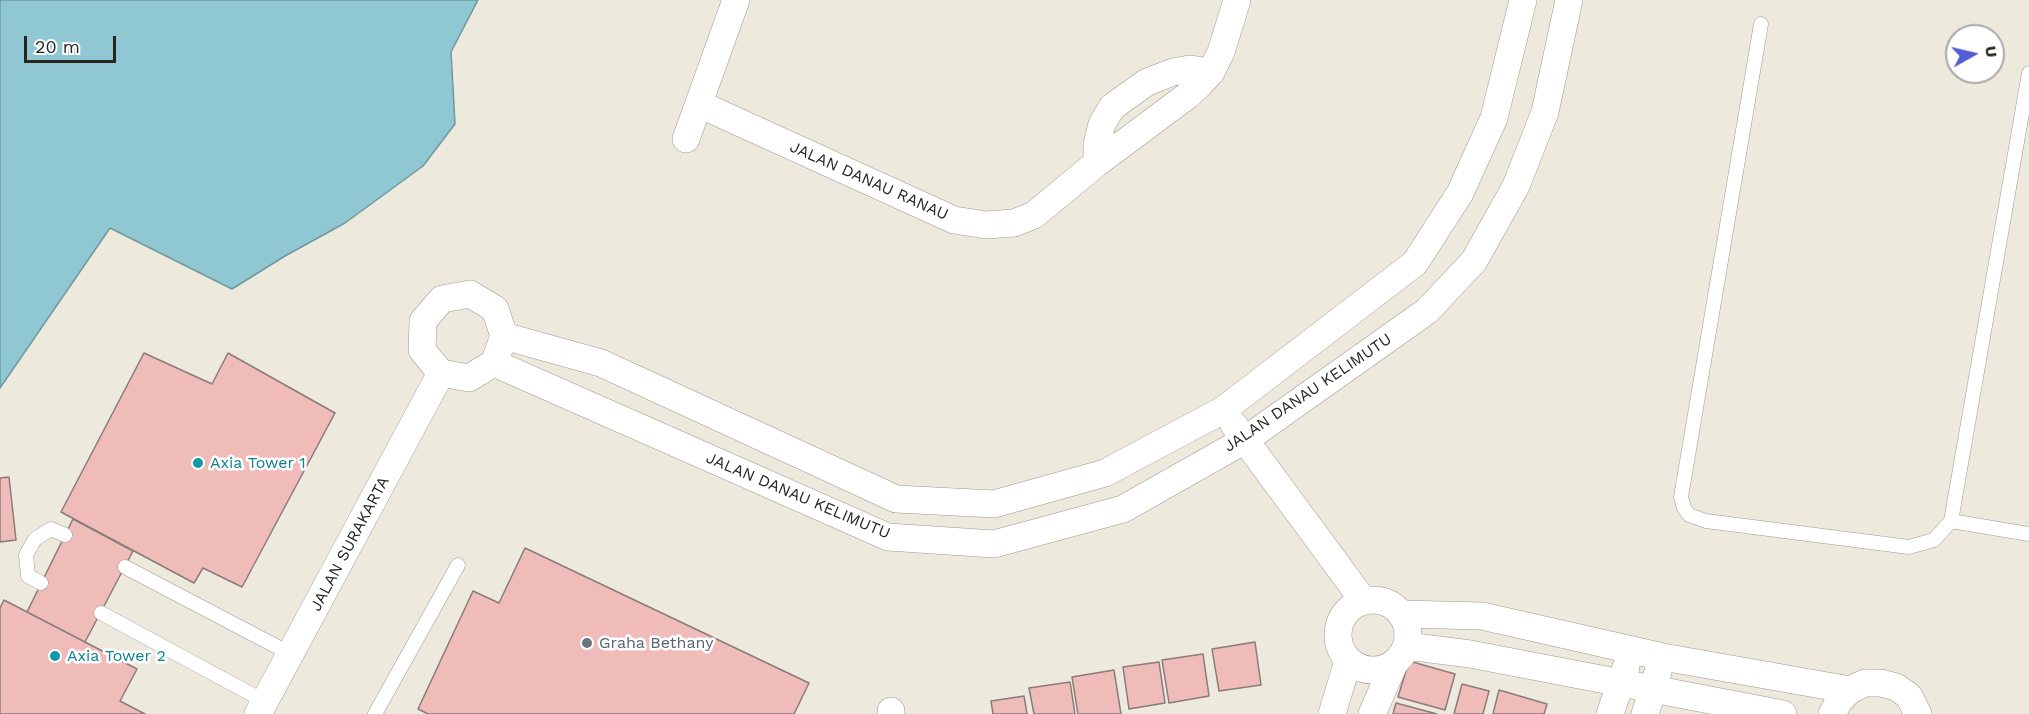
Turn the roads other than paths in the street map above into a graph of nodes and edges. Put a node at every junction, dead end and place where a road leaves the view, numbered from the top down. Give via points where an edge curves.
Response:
1 (736, 0) edge
2 (1238, 0) edge
3 (1523, 0) edge
4 (1569, 0) edge
5 (1761, 24) dead end
6 (1211, 72) junction
7 (2029, 73) edge
8 (699, 104) junction
9 (686, 139) dead end
10 (1097, 162) junction
11 (504, 336) junction
12 (494, 363) junction
13 (441, 373) junction
14 (1223, 410) junction
15 (1245, 440) junction
16 (1951, 521) junction
17 (2029, 534) edge
18 (66, 535) dead end
19 (458, 565) dead end
20 (125, 567) dead end
21 (41, 583) dead end
22 (1363, 600) junction
23 (101, 613) dead end
24 (1402, 614) junction
25 (1631, 650) junction
26 (291, 654) junction
27 (1400, 655) junction
28 (1663, 657) junction
29 (1348, 661) junction
30 (1620, 683) junction
31 (1850, 690) junction
32 (1649, 702) edge
33 (261, 707) edge
34 (375, 714) edge
35 (1332, 714) edge
36 (1372, 714) edge
37 (1610, 714) edge
38 (1783, 714) edge
39 (1832, 714) edge
40 (1918, 714) edge

1 - 8 street
2 - 6 street, JALAN DANAU RANAU
3 - 14 street, JALAN DANAU KELIMUTU via 1494,118 1460,193 1415,263
4 - 15 street, JALAN DANAU KELIMUTU via 1545,112 1516,186 1474,261 1427,311
5 - 16 lane via 1681,497 1684,508 1689,515 1706,521 1909,547 1934,540
6 - 10 street, JALAN DANAU RANAU via 1188,96
6 - 10 street via 1190,69 1147,82 1112,107 1102,124
7 - 16 lane
8 - 9 street
8 - 10 street, JALAN DANAU RANAU via 954,220 986,225 1014,223 1034,215
11 - 12 street
11 - 13 street via 495,309 470,294 442,299 423,321 422,350
11 - 14 street, JALAN DANAU KELIMUTU via 601,363 896,499 994,504 1106,473
12 - 13 street via 469,378
12 - 15 street, JALAN DANAU KELIMUTU via 888,537 994,544 1048,530 1123,509
13 - 26 street, JALAN SURAKARTA
14 - 15 street
15 - 22 street
16 - 17 lane
18 - 21 lane via 51,529 35,539 26,555 28,576
19 - 34 lane
20 - 26 lane
22 - 24 street via 1384,602
22 - 29 street via 1343,615 1338,626 1337,638
23 - 33 lane
24 - 25 street via 1482,616
24 - 27 street via 1407,624
25 - 28 street
25 - 30 street
26 - 33 street, JALAN SURAKARTA
27 - 29 street via 1383,669 1370,671
27 - 30 street via 1470,654
27 - 36 street
28 - 31 street
28 - 32 street
29 - 35 street
30 - 32 street
30 - 37 street
31 - 39 street
31 - 40 street via 1865,683 1896,687 1909,696
32 - 38 street

